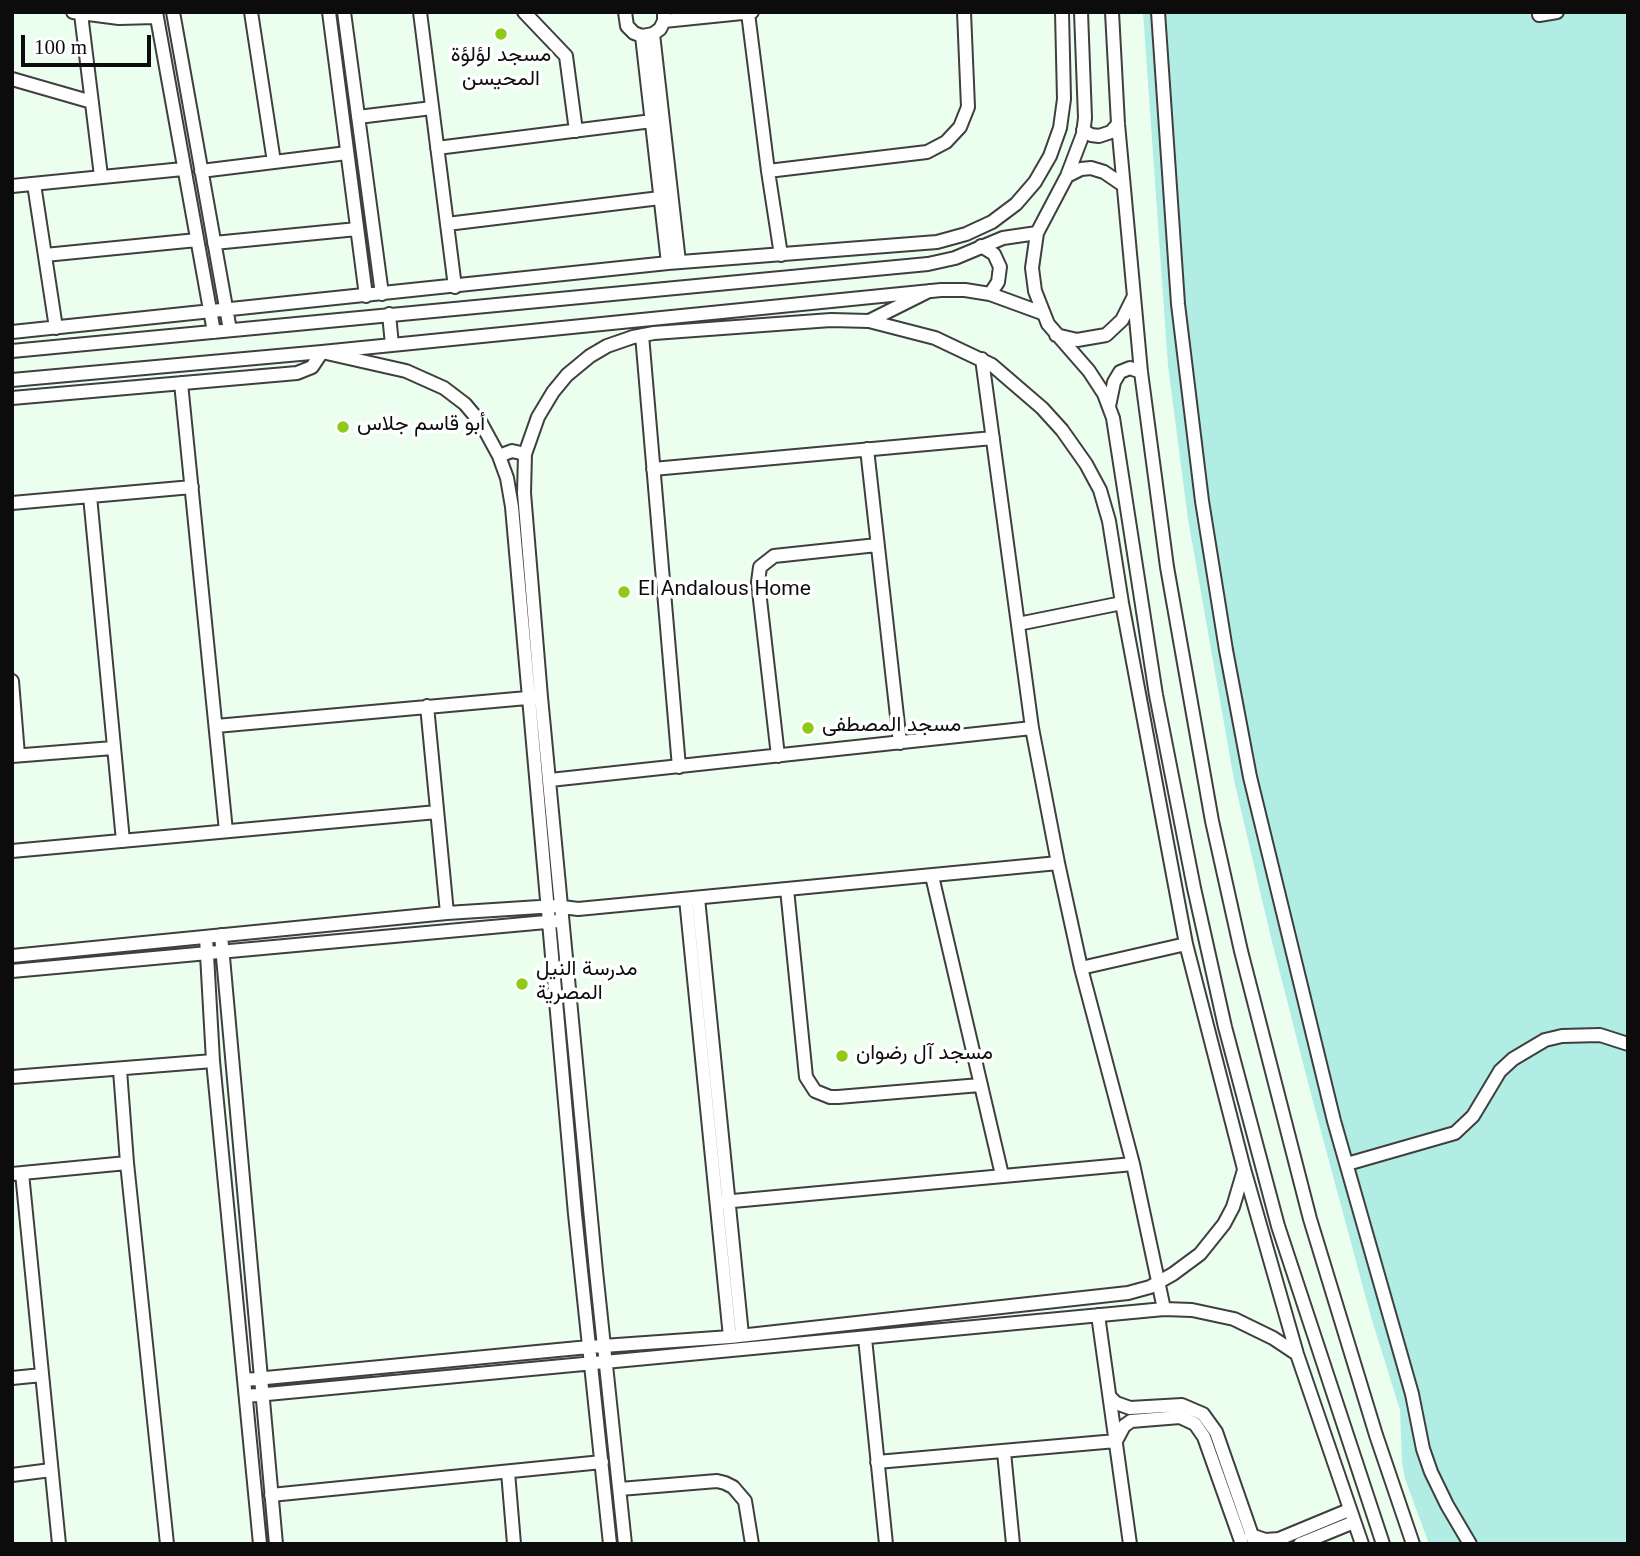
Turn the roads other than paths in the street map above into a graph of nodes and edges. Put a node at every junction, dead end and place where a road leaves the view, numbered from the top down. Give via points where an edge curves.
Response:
1 (173, 12) edge
2 (251, 12) edge
3 (328, 12) edge
4 (344, 12) edge
5 (419, 12) edge
6 (524, 12) edge
7 (750, 12) edge
8 (964, 12) edge
9 (1062, 12) edge
10 (1082, 12) edge
11 (1112, 12) edge
12 (1158, 12) edge
13 (1557, 12) edge
14 (77, 13) edge
15 (624, 13) edge
16 (156, 15) edge
17 (1539, 15) dead end
18 (664, 17) edge
19 (175, 30) junction
20 (159, 33) junction
21 (647, 35) junction
22 (12, 79) edge
23 (92, 102) junction
24 (432, 108) junction
25 (358, 117) junction
26 (652, 121) junction
27 (1118, 124) junction
28 (1083, 130) junction
29 (576, 131) junction
30 (437, 148) junction
31 (347, 153) junction
32 (274, 162) junction
33 (183, 169) junction
34 (201, 171) junction
35 (768, 171) junction
36 (101, 176) junction
37 (1067, 176) junction
38 (34, 184) junction
39 (1123, 185) junction
40 (12, 186) edge
41 (660, 198) junction
42 (447, 224) junction
43 (357, 229) junction
44 (1037, 233) junction
45 (197, 240) junction
46 (214, 243) junction
47 (981, 246) junction
48 (45, 255) junction
49 (781, 255) junction
50 (674, 263) junction
51 (455, 287) junction
52 (929, 291) junction
53 (382, 294) junction
54 (990, 294) junction
55 (366, 296) junction
56 (1133, 297) junction
57 (227, 310) junction
58 (210, 312) junction
59 (1042, 313) junction
60 (390, 314) junction
61 (869, 321) junction
62 (56, 328) junction
63 (230, 330) junction
64 (214, 331) junction
65 (12, 332) edge
66 (642, 335) junction
67 (1055, 335) junction
68 (392, 345) junction
69 (12, 351) edge
70 (322, 352) junction
71 (982, 359) junction
72 (212, 362) junction
73 (1141, 372) junction
74 (12, 380) edge
75 (214, 380) junction
76 (181, 383) junction
77 (12, 398) edge
78 (1109, 406) junction
79 (993, 438) junction
80 (867, 449) junction
81 (525, 454) junction
82 (499, 456) junction
83 (653, 469) junction
84 (192, 487) junction
85 (90, 496) junction
86 (12, 503) edge
87 (877, 545) junction
88 (1122, 603) junction
89 (1018, 624) junction
90 (12, 681) edge
91 (535, 697) junction
92 (427, 706) junction
93 (216, 726) junction
94 (1032, 728) junction
95 (900, 743) junction
96 (113, 748) junction
97 (15, 756) edge
98 (778, 756) junction
99 (679, 767) junction
100 (550, 780) junction
101 (437, 812) junction
102 (226, 831) junction
103 (123, 841) junction
104 (12, 851) edge
105 (1058, 863) junction
106 (932, 876) junction
107 (787, 890) junction
108 (692, 899) junction
109 (548, 906) junction
110 (563, 912) junction
111 (447, 913) junction
112 (549, 922) junction
113 (220, 935) junction
114 (206, 937) junction
115 (1186, 944) junction
116 (222, 950) junction
117 (207, 952) junction
118 (12, 956) edge
119 (1081, 968) junction
120 (12, 971) edge
121 (1628, 1044) edge
122 (213, 1061) junction
123 (120, 1070) junction
124 (12, 1077) edge
125 (980, 1085) junction
126 (127, 1163) junction
127 (1133, 1164) junction
128 (1347, 1164) junction
129 (1244, 1169) junction
130 (17, 1173) edge
131 (1002, 1175) junction
132 (722, 1202) junction
133 (1159, 1282) junction
134 (1164, 1309) junction
135 (1098, 1315) junction
136 (910, 1317) junction
137 (912, 1334) junction
138 (736, 1336) junction
139 (865, 1338) junction
140 (604, 1346) junction
141 (589, 1347) junction
142 (1297, 1354) junction
143 (606, 1363) junction
144 (591, 1364) junction
145 (42, 1375) junction
146 (12, 1378) edge
147 (261, 1378) junction
148 (245, 1380) junction
149 (262, 1395) junction
150 (246, 1396) junction
151 (1110, 1398) junction
152 (1116, 1441) junction
153 (1004, 1452) junction
154 (602, 1462) junction
155 (877, 1462) junction
156 (51, 1470) junction
157 (508, 1472) junction
158 (12, 1475) edge
159 (620, 1489) junction
160 (271, 1495) junction
161 (1352, 1516) junction
162 (1249, 1541) edge
163 (59, 1544) edge
164 (167, 1544) edge
165 (260, 1544) edge
166 (276, 1544) edge
167 (514, 1544) edge
168 (610, 1544) edge
169 (625, 1544) edge
170 (752, 1544) edge
171 (886, 1544) edge
172 (1013, 1544) edge
173 (1130, 1544) edge
174 (1300, 1544) edge
175 (1362, 1544) edge
176 (1382, 1544) edge
177 (1413, 1544) edge
178 (1470, 1544) edge

1 - 19 street
2 - 32 street
3 - 31 street
4 - 25 street
5 - 24 street
6 - 29 street via 566,56
7 - 18 street
7 - 35 street
8 - 35 street via 968,107 960,127 946,142 928,152
9 - 49 street via 1060,128 1044,169 1010,209 979,229 937,242
10 - 28 street
11 - 27 street
12 - 128 street via 1178,304 1224,636 1250,777
13 - 17 street
14 - 16 street via 119,18
14 - 23 street
15 - 21 street via 630,30
16 - 20 street
18 - 21 street via 660,29
19 - 20 street
19 - 34 street
20 - 33 street
21 - 26 street
21 - 50 street
22 - 23 street
23 - 36 street
24 - 25 street
24 - 30 street
25 - 53 street
26 - 29 street
26 - 41 street
27 - 28 street via 1099,136
27 - 39 street
28 - 37 street
29 - 30 street
30 - 42 street
31 - 32 street
31 - 43 street
32 - 34 street
33 - 36 street
33 - 45 street
34 - 46 street
35 - 49 street
36 - 38 street
37 - 39 street via 1091,168
37 - 44 street
38 - 40 street
38 - 48 street
39 - 56 street
41 - 42 street
41 - 50 street
42 - 51 street
43 - 46 street
43 - 55 street
44 - 47 street
44 - 59 street via 1032,268
45 - 48 street
45 - 58 street
46 - 57 street
47 - 54 street via 994,254 1000,267
47 - 60 street via 928,264
48 - 62 street
49 - 50 street
50 - 51 street
51 - 53 street
52 - 54 street
52 - 61 street
52 - 68 street
53 - 55 street
54 - 59 street
55 - 57 street
56 - 67 street via 1122,320 1106,335 1085,340
56 - 73 street
57 - 58 street
57 - 63 street
58 - 62 street
58 - 64 street
59 - 67 street
60 - 63 street
60 - 68 street
61 - 66 street
61 - 71 street via 935,338
62 - 65 street
63 - 64 street
64 - 69 street
66 - 81 street via 607,346 567,375 545,404
66 - 83 street
67 - 78 street via 1089,371
68 - 70 street
70 - 72 street
70 - 75 street via 316,363 302,372
70 - 82 street via 391,367 433,382 474,414
71 - 79 street
71 - 88 street via 1042,408 1086,464 1109,521
72 - 74 street
72 - 75 street
73 - 78 street via 1130,368 1119,372
73 - 177 street via 1188,692 1236,928 1310,1219
75 - 76 street
76 - 77 street
76 - 84 street
78 - 176 street via 1158,709 1226,1027 1278,1226
79 - 80 street
79 - 89 street
80 - 83 street
80 - 87 street
81 - 82 street via 512,451
81 - 91 street
82 - 91 street via 512,507
83 - 99 street
84 - 85 street
84 - 93 street
85 - 86 street
85 - 96 street
87 - 95 street
87 - 98 street via 774,556 760,567
88 - 89 street
88 - 115 street
89 - 94 street
90 - 97 street
91 - 92 street
91 - 100 street
91 - 109 street
92 - 93 street
92 - 101 street
93 - 102 street
94 - 95 street
94 - 105 street
95 - 98 street
96 - 97 street
96 - 103 street
98 - 99 street
99 - 100 street
100 - 110 street
101 - 102 street
101 - 111 street
102 - 103 street
103 - 104 street
105 - 106 street
105 - 119 street
106 - 107 street
106 - 125 street
107 - 108 street
107 - 125 street via 806,1077 815,1091 830,1097
108 - 110 street
108 - 132 street
109 - 110 street
109 - 111 street
109 - 112 street
110 - 112 street
110 - 140 street
111 - 113 street
112 - 116 street
112 - 141 street
113 - 114 street
113 - 116 street
114 - 117 street
114 - 118 street
115 - 119 street
115 - 129 street
116 - 117 street
116 - 147 street
117 - 120 street
117 - 122 street
119 - 127 street
121 - 128 street via 1600,1035 1545,1040 1500,1071 1473,1116 1455,1133
122 - 123 street
122 - 148 street
123 - 124 street
123 - 126 street
125 - 131 street
126 - 130 street
126 - 164 street
127 - 131 street
127 - 133 street
128 - 178 street via 1431,1472
129 - 133 street via 1233,1207 1213,1240 1186,1267
129 - 142 street
130 - 145 street
131 - 132 street
132 - 138 street
133 - 134 street
133 - 136 street via 1128,1293
134 - 135 street
134 - 142 street via 1234,1319
135 - 137 street
135 - 151 street
136 - 137 street
136 - 138 street
137 - 139 street
138 - 140 street
139 - 143 street
139 - 155 street
140 - 141 street
140 - 143 street
141 - 144 street
141 - 147 street
142 - 161 street
143 - 144 street
143 - 159 street
144 - 149 street
144 - 154 street
145 - 146 street
145 - 156 street
147 - 148 street
147 - 149 street
148 - 150 street
149 - 150 street
149 - 160 street
150 - 165 street
151 - 152 street
151 - 162 street via 1122,1407 1182,1405 1203,1414 1216,1432
152 - 153 street
152 - 162 street via 1131,1421 1172,1417 1195,1424
152 - 173 street
153 - 155 street
153 - 172 street
154 - 157 street
154 - 168 street
155 - 171 street
156 - 158 street
156 - 163 street
157 - 160 street
157 - 167 street
159 - 169 street
159 - 170 street via 726,1483 745,1501
160 - 166 street
161 - 162 street via 1279,1539
161 - 174 street
161 - 175 street

